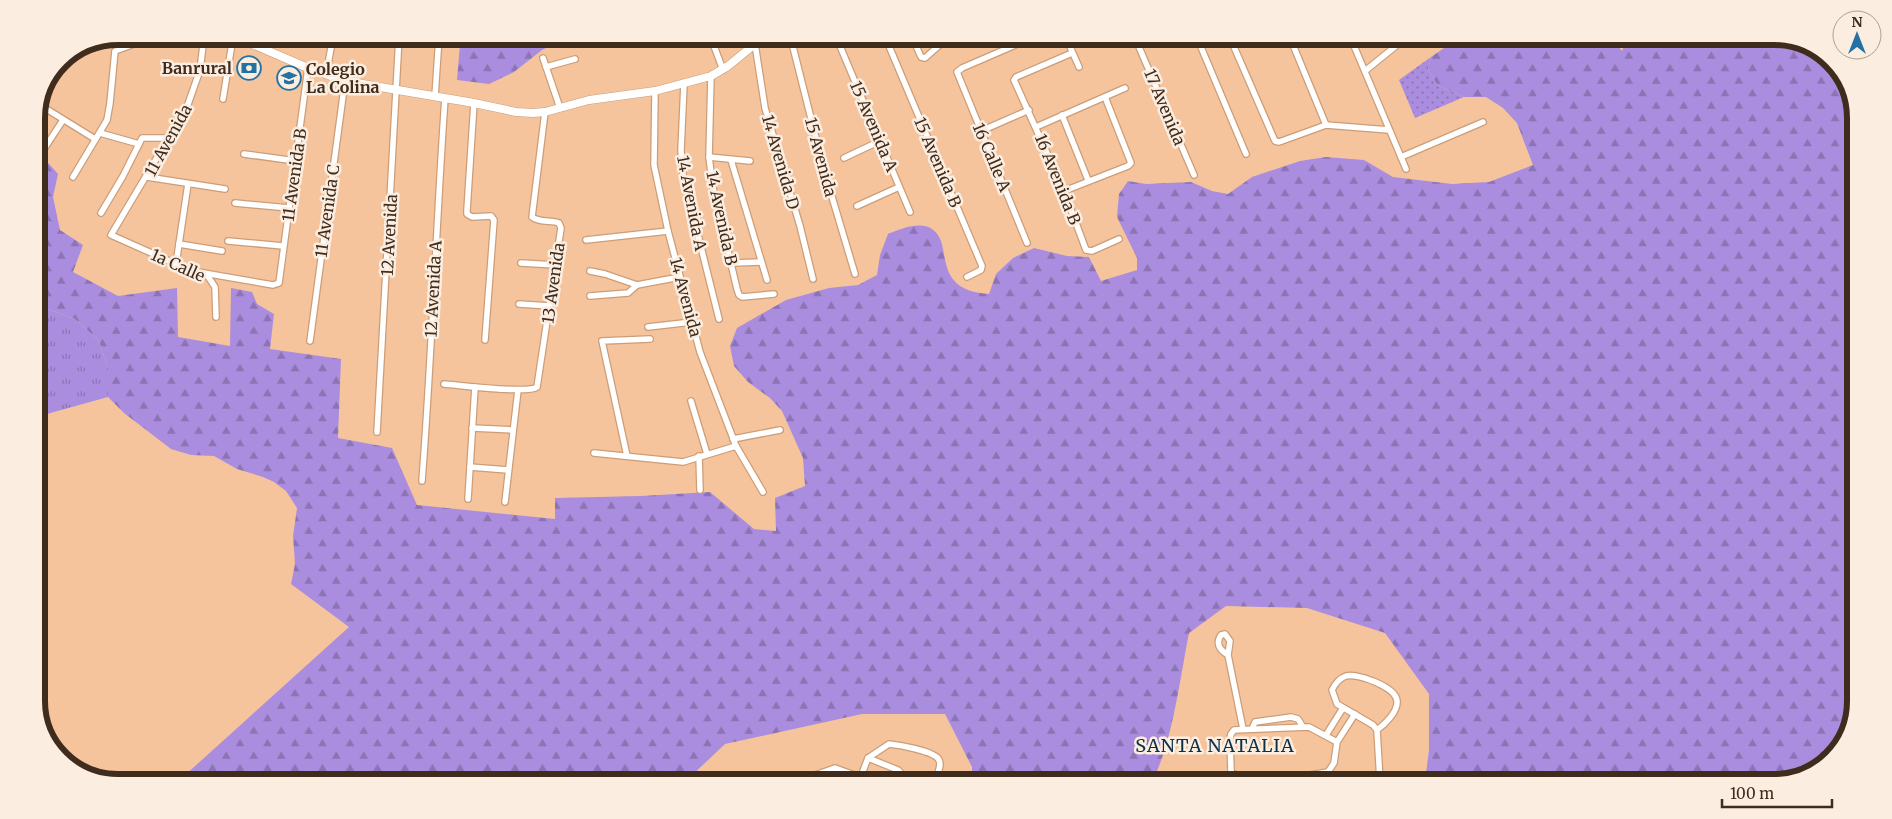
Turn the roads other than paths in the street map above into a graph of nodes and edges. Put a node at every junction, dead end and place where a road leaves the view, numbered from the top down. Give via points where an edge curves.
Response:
1 (130, 45) edge
2 (203, 45) edge
3 (233, 45) edge
4 (253, 45) edge
5 (331, 45) edge
6 (399, 45) edge
7 (438, 45) edge
8 (714, 45) edge
9 (753, 45) edge
10 (758, 45) edge
11 (793, 45) edge
12 (840, 45) edge
13 (889, 45) edge
14 (916, 45) edge
15 (939, 45) edge
16 (1015, 45) edge
17 (1069, 45) edge
18 (1138, 45) edge
19 (1200, 45) edge
20 (1233, 45) edge
21 (1293, 45) edge
22 (1354, 45) edge
23 (1397, 45) edge
24 (1072, 53) junction
25 (543, 58) dead end
26 (575, 59) dead end
27 (546, 67) junction
28 (1079, 67) dead end
29 (308, 68) junction
30 (723, 70) junction
31 (1365, 71) junction
32 (326, 74) junction
33 (711, 76) junction
34 (346, 81) junction
35 (684, 84) junction
36 (1125, 88) dead end
37 (397, 90) junction
38 (655, 91) junction
39 (435, 96) junction
40 (1104, 97) junction
41 (224, 98) dead end
42 (445, 98) junction
43 (474, 103) junction
44 (560, 108) junction
45 (46, 109) edge
46 (1029, 110) junction
47 (544, 112) junction
48 (1062, 115) junction
49 (63, 120) junction
50 (1483, 122) dead end
51 (1326, 125) junction
52 (1036, 127) junction
53 (1389, 130) junction
54 (981, 131) junction
55 (100, 132) junction
56 (170, 138) junction
57 (95, 139) junction
58 (880, 141) junction
59 (139, 144) junction
60 (45, 147) edge
61 (244, 154) dead end
62 (1246, 154) dead end
63 (709, 157) junction
64 (1401, 157) junction
65 (844, 158) dead end
66 (296, 160) junction
67 (731, 160) junction
68 (750, 161) dead end
69 (1406, 169) dead end
70 (1194, 175) dead end
71 (73, 177) dead end
72 (147, 177) junction
73 (1088, 180) junction
74 (188, 184) junction
75 (899, 186) junction
76 (225, 189) dead end
77 (1064, 191) junction
78 (235, 203) dead end
79 (857, 206) dead end
80 (289, 208) junction
81 (910, 212) dead end
82 (101, 213) dead end
83 (668, 231) junction
84 (111, 235) joint
85 (1118, 239) dead end
86 (586, 240) dead end
87 (228, 241) dead end
88 (1028, 243) dead end
89 (179, 244) junction
90 (283, 246) junction
91 (222, 251) dead end
92 (761, 262) junction
93 (521, 263) dead end
94 (732, 263) junction
95 (176, 264) junction
96 (556, 265) junction
97 (590, 271) dead end
98 (855, 274) dead end
99 (207, 275) junction
100 (680, 277) junction
101 (967, 277) dead end
102 (813, 279) dead end
103 (767, 280) dead end
104 (637, 285) junction
105 (774, 294) dead end
106 (590, 296) dead end
107 (519, 304) dead end
108 (550, 306) junction
109 (216, 317) dead end
110 (719, 319) dead end
111 (692, 322) junction
112 (648, 327) dead end
113 (650, 339) dead end
114 (485, 340) dead end
115 (310, 341) dead end
116 (444, 384) dead end
117 (475, 387) junction
118 (518, 390) junction
119 (691, 401) dead end
120 (472, 428) junction
121 (513, 430) junction
122 (780, 430) dead end
123 (377, 432) dead end
124 (734, 439) junction
125 (736, 446) junction
126 (594, 453) dead end
127 (708, 454) junction
128 (627, 456) junction
129 (699, 456) junction
130 (470, 467) junction
131 (508, 470) junction
132 (422, 481) dead end
133 (700, 490) dead end
134 (763, 492) dead end
135 (468, 499) dead end
136 (505, 502) dead end
137 (1228, 655) dead end
138 (1343, 708) junction
139 (1355, 714) junction
140 (1303, 727) junction
141 (1252, 728) junction
142 (1243, 729) junction
143 (1377, 730) junction
144 (1326, 735) junction
145 (1337, 742) junction
146 (868, 758) junction
147 (1231, 772) joint
148 (820, 774) edge
149 (850, 774) edge
150 (862, 774) edge
151 (899, 774) edge
152 (937, 774) edge
153 (1235, 774) edge
154 (1322, 774) edge
155 (1380, 774) edge

1 - 55 street via 115,52 109,111
2 - 56 street, 11 Avenida via 198,81
3 - 41 street
4 - 29 street
5 - 32 street
6 - 37 street, 12 Avenida
7 - 39 street
8 - 30 street
9 - 30 street
10 - 102 street, 14 Avenida D via 765,108
11 - 98 street, 15 Avenida via 824,170
12 - 58 street, 15 Avenida A
13 - 101 street, 15 Avenida B via 982,266 981,270
14 - 15 street via 924,58
16 - 54 street, 16 Calle A via 956,72
17 - 24 street
18 - 70 street, 17 Avenida
19 - 62 street
20 - 51 street via 1275,141
21 - 51 street
22 - 31 street
23 - 31 street
24 - 28 street
24 - 46 street, 16 Avenida B via 1016,77 1014,80
25 - 27 street
26 - 27 street
27 - 44 street
29 - 32 street
29 - 66 street, 11 Avenida B
30 - 33 street
31 - 53 street
32 - 34 street
33 - 35 street
33 - 63 street, 14 Avenida B
34 - 37 street
34 - 115 street, 11 Avenida C
35 - 38 street
35 - 110 street, 14 Avenida A via 683,175
36 - 40 street
37 - 39 street
37 - 123 street, 12 Avenida
38 - 44 street via 589,100
38 - 83 street, 14 Avenida via 654,165
39 - 42 street
40 - 48 street
40 - 73 street via 1131,161 1128,166
42 - 43 street
42 - 132 street, 12 Avenida A
43 - 47 street via 516,112
43 - 114 street via 467,210 472,217 491,216 494,220
44 - 47 street
45 - 49 street
46 - 52 street, 16 Avenida B
46 - 54 street
47 - 96 street, 13 Avenida via 532,217 559,223
48 - 52 street
48 - 73 street
49 - 57 street
49 - 60 street
50 - 64 street
51 - 53 street
52 - 77 street, 16 Avenida B
53 - 64 street
54 - 88 street, 16 Calle A
55 - 57 street
55 - 59 street
56 - 59 street via 143,137
56 - 72 street, 11 Avenida
57 - 71 street
58 - 65 street
58 - 75 street, 15 Avenida A
59 - 82 street
61 - 66 street
63 - 67 street
63 - 94 street, 14 Avenida B via 713,188
64 - 69 street
66 - 80 street, 11 Avenida B
67 - 68 street
67 - 92 street
72 - 74 street
72 - 84 street, 11 Avenida
73 - 77 street
74 - 76 street
74 - 89 street
75 - 79 street
75 - 81 street, 15 Avenida A
77 - 85 street, 16 Avenida B via 1086,250 1092,251
78 - 80 street
80 - 90 street, 11 Avenida B
83 - 86 street
83 - 100 street, 14 Avenida
84 - 95 street, 1a Calle
87 - 90 street
89 - 91 street
89 - 95 street
90 - 99 street, 11 Avenida B via 279,283 273,286
92 - 94 street
92 - 103 street
93 - 96 street
94 - 105 street, 14 Avenida B via 742,298
95 - 99 street, 1a Calle
96 - 108 street, 13 Avenida
97 - 104 street
99 - 109 street, 1a Calle via 215,287
100 - 104 street
100 - 111 street, 14 Avenida
104 - 106 street via 628,293
107 - 108 street
108 - 118 street, 13 Avenida via 537,387
111 - 112 street
111 - 124 street, 14 Avenida via 700,352
113 - 128 street via 602,340
116 - 117 street
117 - 118 street
117 - 120 street
118 - 121 street
119 - 127 street
120 - 121 street
120 - 130 street
121 - 131 street
122 - 124 street
124 - 125 street, 14 Avenida
125 - 127 street
125 - 134 street, 14 Avenida
126 - 128 street
127 - 129 street
128 - 129 street via 676,462
129 - 133 street
130 - 131 street
130 - 135 street
131 - 136 street
137 - 142 street
138 - 139 street
138 - 143 street via 1337,704 1332,690 1336,682 1346,676 1365,678 1387,690 1396,697 1397,705
138 - 144 street
139 - 143 street
139 - 145 street
140 - 141 street
140 - 141 street via 1298,719 1291,716 1255,722
140 - 144 street
141 - 142 street
142 - 147 street via 1234,730 1231,734
143 - 155 street
144 - 145 street
145 - 154 street via 1332,767
146 - 150 street
146 - 151 street via 898,770
146 - 152 street via 889,744 917,749 936,756 940,767
147 - 153 street
148 - 149 street via 835,768

